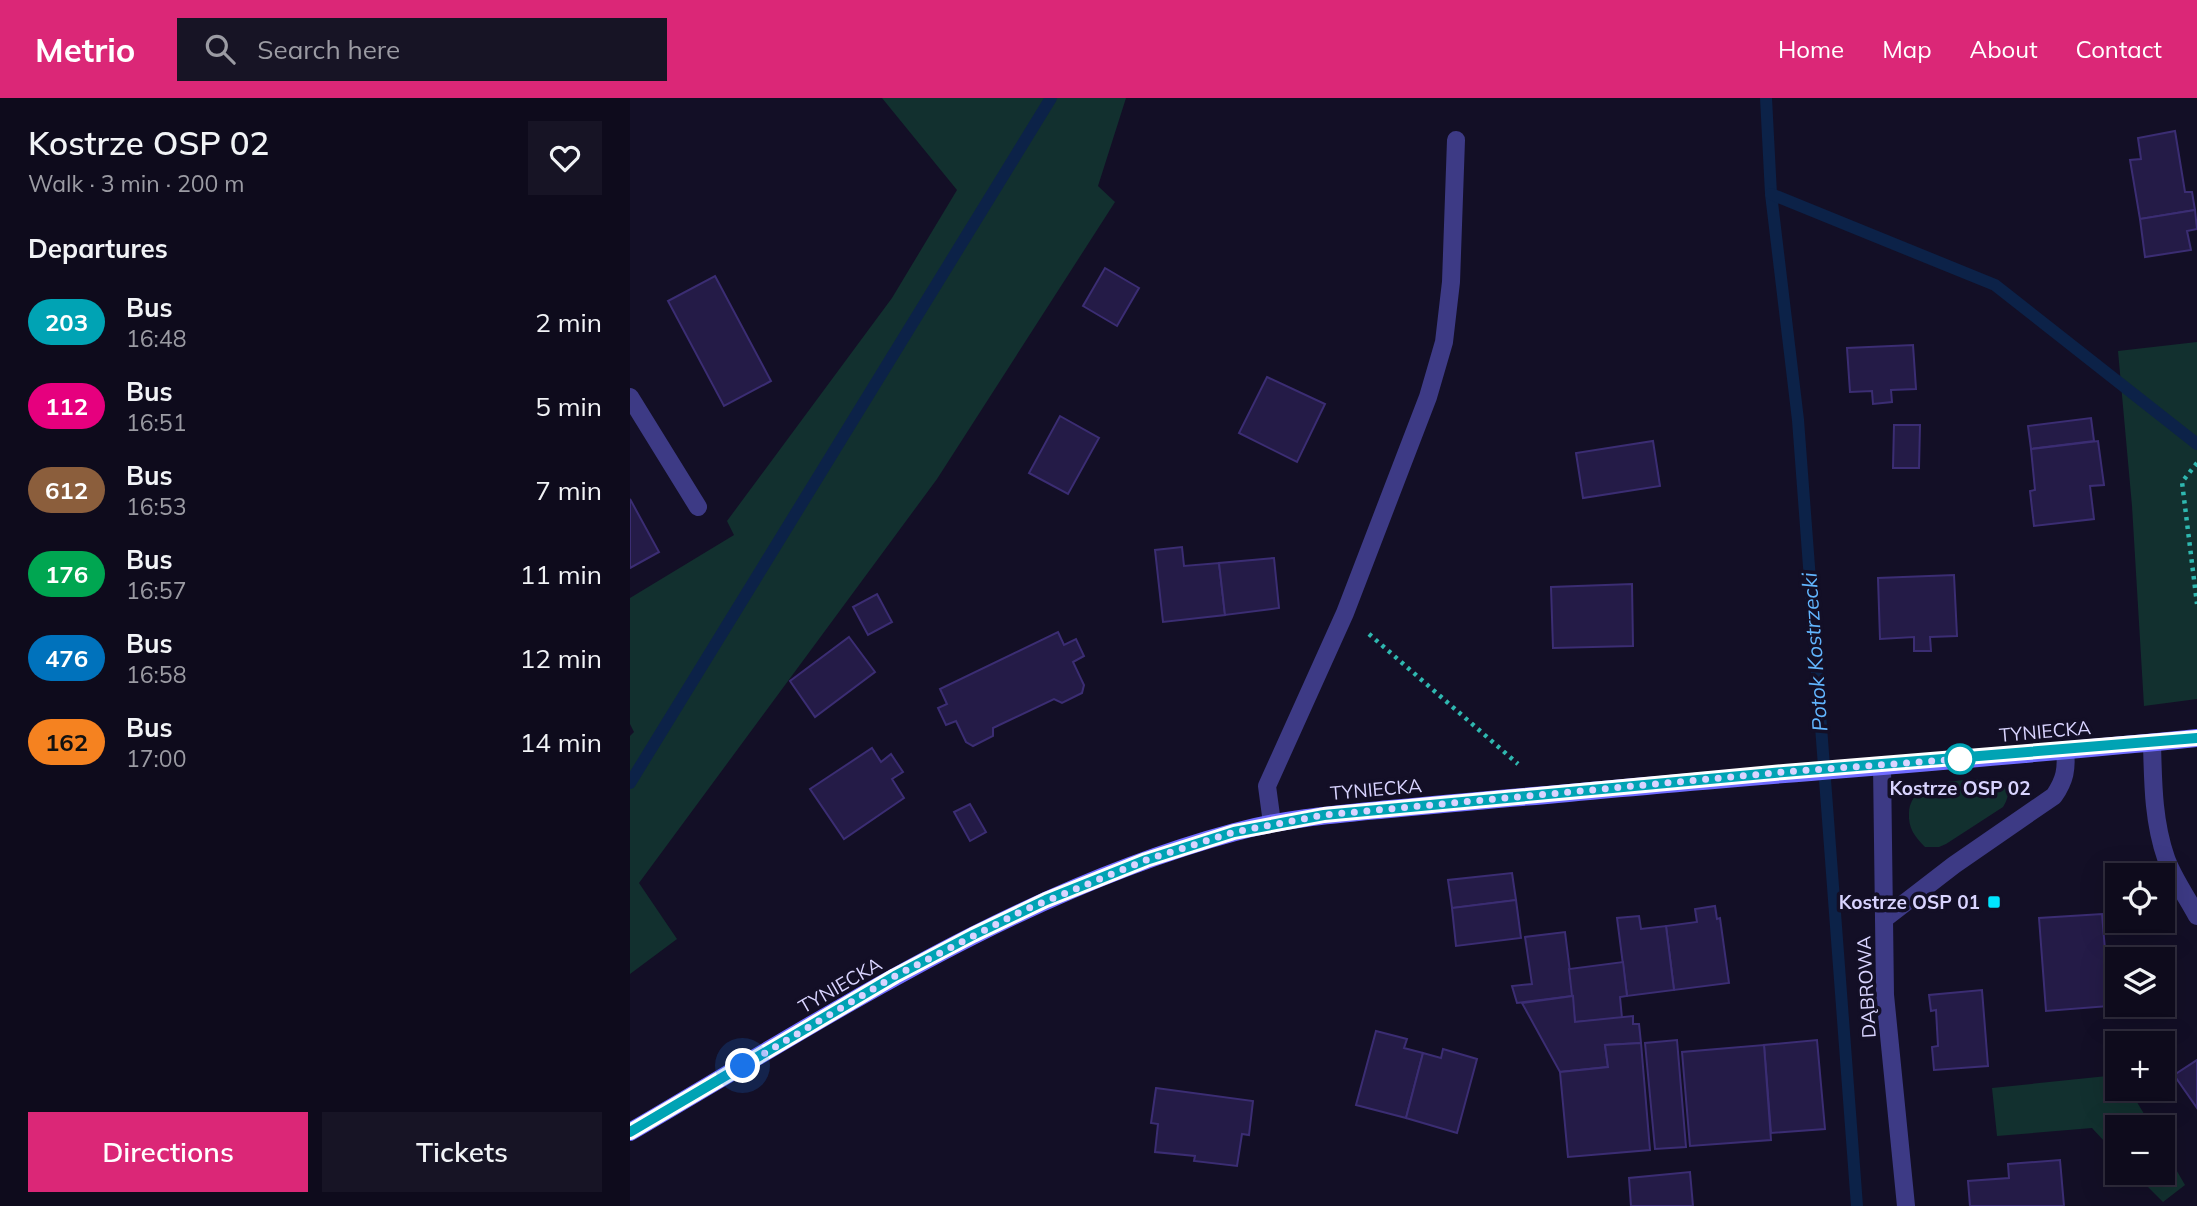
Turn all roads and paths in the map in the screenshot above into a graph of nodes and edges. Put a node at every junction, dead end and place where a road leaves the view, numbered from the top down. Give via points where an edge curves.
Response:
1 (1456, 140) dead end
2 (630, 397) edge
3 (2197, 463) edge
4 (698, 507) dead end
5 (2197, 604) edge
6 (1345, 613) junction
7 (2197, 738) edge
8 (2152, 743) junction
9 (2065, 750) junction
10 (1519, 765) dead end
11 (1882, 765) junction
12 (1272, 823) junction
13 (2197, 916) edge
14 (1884, 919) junction
15 (630, 1132) edge
16 (1906, 1206) edge

1 - 6 street via 1444,342 1428,397
2 - 4 street
3 - 5 path via 2182,482
6 - 10 path
6 - 12 street via 1267,786
7 - 8 street, TYNIECKA
8 - 9 street, TYNIECKA
8 - 13 street via 2160,834 2167,860
9 - 11 street, TYNIECKA
9 - 14 street via 2063,783 2053,796
11 - 12 street, TYNIECKA
11 - 14 street, DĄBROWA
12 - 15 street, TYNIECKA via 1146,860 1022,911 895,976
14 - 16 street, DĄBROWA via 1885,995

